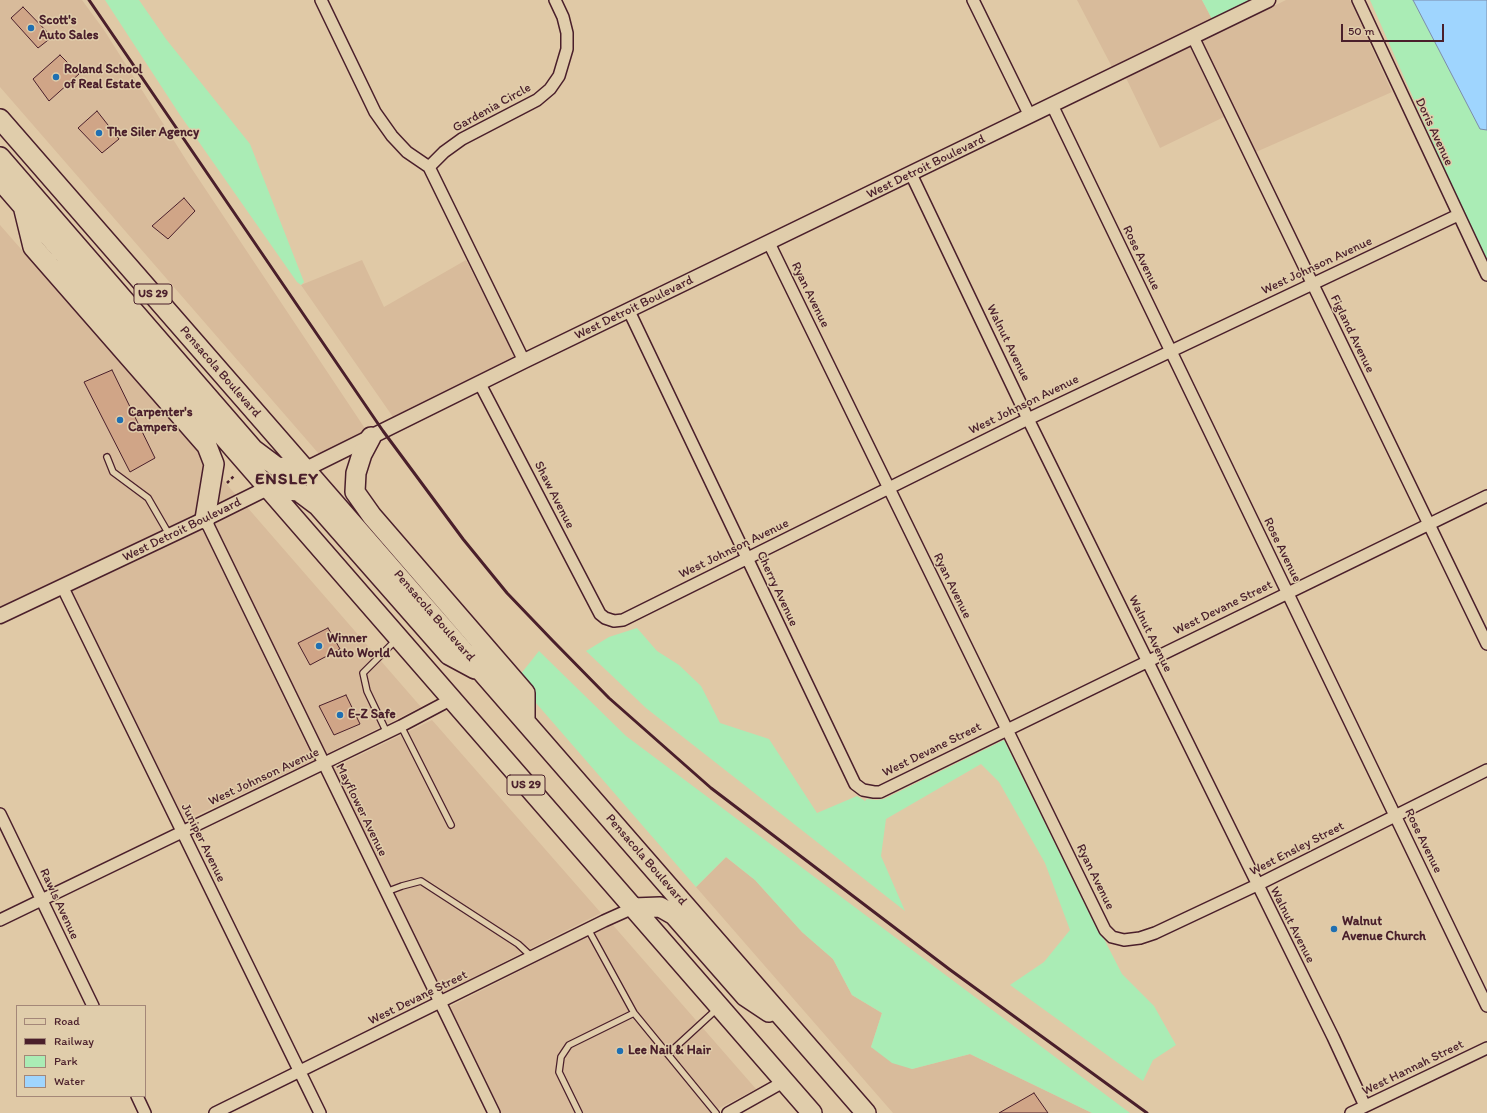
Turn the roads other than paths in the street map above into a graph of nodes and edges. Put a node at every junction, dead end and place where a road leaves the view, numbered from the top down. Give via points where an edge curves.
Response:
1 (321, 0) edge
2 (555, 0) edge
3 (973, 0) edge
4 (1268, 0) edge
5 (1358, 0) edge
6 (1193, 37) junction
7 (1052, 105) junction
8 (1030, 116) junction
9 (0, 119) edge
10 (0, 157) edge
11 (429, 167) junction
12 (911, 174) junction
13 (0, 180) edge
14 (23, 207) junction
15 (1458, 215) junction
16 (769, 243) junction
17 (1487, 275) edge
18 (1312, 283) junction
19 (629, 311) junction
20 (1170, 350) junction
21 (524, 361) junction
22 (480, 384) junction
23 (1028, 419) junction
24 (371, 437) junction
25 (106, 457) dead end
26 (306, 470) junction
27 (268, 488) junction
28 (888, 488) junction
29 (1487, 496) edge
30 (205, 519) junction
31 (1429, 525) junction
32 (170, 536) junction
33 (747, 558) junction
34 (62, 586) junction
35 (1287, 592) junction
36 (0, 616) edge
37 (605, 618) joint
38 (398, 638) junction
39 (1487, 644) edge
40 (1147, 661) junction
41 (487, 676) junction
42 (452, 699) junction
43 (525, 720) junction
44 (401, 726) junction
45 (1007, 730) junction
46 (387, 733) junction
47 (323, 764) junction
48 (1487, 770) edge
49 (863, 790) joint
50 (0, 814) edge
51 (1395, 816) junction
52 (451, 825) dead end
53 (182, 831) junction
54 (1257, 885) junction
55 (386, 892) junction
56 (41, 900) junction
57 (633, 908) junction
58 (0, 920) edge
59 (588, 929) junction
60 (1115, 938) joint
61 (532, 957) junction
62 (439, 1003) junction
63 (93, 1005) edge
64 (720, 1006) junction
65 (1487, 1006) edge
66 (634, 1013) junction
67 (790, 1026) junction
68 (1487, 1048) edge
69 (668, 1054) junction
70 (300, 1072) junction
71 (785, 1081) junction
72 (137, 1097) edge
73 (1365, 1106) junction
74 (811, 1110) edge
75 (145, 1113) edge
76 (215, 1113) edge
77 (320, 1113) edge
78 (494, 1113) edge
79 (578, 1113) edge
80 (716, 1113) edge
81 (728, 1113) edge
82 (866, 1113) edge
83 (1351, 1113) edge

1 - 11 street via 375,112 407,152
2 - 11 street, Gardenia Circle via 567,33 567,49 565,63 550,89 537,100 462,139
3 - 8 street
4 - 6 street, West Detroit Boulevard
5 - 15 street, Doris Avenue
6 - 7 street, West Detroit Boulevard
6 - 18 street, Figland Avenue
7 - 8 street, West Detroit Boulevard
7 - 20 street, Rose Avenue
8 - 12 street, West Detroit Boulevard
9 - 26 highway, Pensacola Boulevard / US 29
10 - 26 highway via 253,449 277,467
11 - 21 street
12 - 16 street, West Detroit Boulevard
12 - 23 street, Walnut Avenue
13 - 14 highway, US 29
14 - 27 highway, US 29
14 - 30 highway via 33,246 207,446 214,464
15 - 17 street, Doris Avenue
15 - 18 street, West Johnson Avenue
16 - 19 street, West Detroit Boulevard
16 - 28 street, Ryan Avenue
18 - 20 street, West Johnson Avenue
18 - 31 street, Figland Avenue
19 - 21 street, West Detroit Boulevard
19 - 33 street, Cherry Avenue
20 - 23 street, West Johnson Avenue
20 - 35 street, Rose Avenue
21 - 22 street, West Detroit Boulevard
22 - 24 street, West Detroit Boulevard
22 - 37 street, Shaw Avenue via 600,614
23 - 28 street, West Johnson Avenue
23 - 40 street, Walnut Avenue
24 - 26 street, West Detroit Boulevard
24 - 43 highway via 356,473 355,492 372,516 525,693
25 - 32 lane via 113,472 148,498
26 - 27 street, West Detroit Boulevard
26 - 41 highway, Pensacola Boulevard / US 29
27 - 30 street, West Detroit Boulevard
27 - 38 highway, US 29
27 - 41 highway via 298,491 318,506 449,655
28 - 33 street, West Johnson Avenue
28 - 45 street, Ryan Avenue
29 - 31 street, West Devane Street
30 - 32 street, West Detroit Boulevard
30 - 47 street, Mayflower Avenue
31 - 35 street, West Devane Street
31 - 39 street, Figland Avenue
32 - 34 street, West Detroit Boulevard
33 - 37 street, West Johnson Avenue via 623,620
33 - 49 street, Cherry Avenue via 854,784
34 - 36 street, West Detroit Boulevard
34 - 53 street, Juniper Avenue
35 - 40 street, West Devane Street
35 - 51 street, Rose Avenue
38 - 42 highway, US 29
38 - 46 lane via 363,673 367,691
40 - 45 street, West Devane Street
40 - 54 street, Walnut Avenue
41 - 43 highway, Pensacola Boulevard / US 29
42 - 44 street, West Johnson Avenue
42 - 57 highway, US 29
43 - 67 highway, Pensacola Boulevard / US 29
44 - 46 street, West Johnson Avenue
44 - 52 lane
45 - 49 street, West Devane Street via 880,792
45 - 60 street, Ryan Avenue via 1105,930
46 - 47 street, West Johnson Avenue
47 - 53 street, West Johnson Avenue
47 - 55 street, Mayflower Avenue
48 - 51 street, West Ensley Street
50 - 56 street, Rawls Avenue
51 - 54 street, West Ensley Street
51 - 65 street, Rose Avenue
53 - 56 street, West Johnson Avenue
53 - 70 street, Juniper Avenue
54 - 60 street, West Ensley Street via 1155,933 1124,940
54 - 73 street, Walnut Avenue
55 - 61 lane via 421,881 518,944
55 - 62 street, Mayflower Avenue
56 - 58 street, West Johnson Avenue
56 - 63 street, Rawls Avenue
57 - 59 street, West Devane Street
57 - 64 highway, US 29
57 - 67 highway via 660,907 674,915 745,996
59 - 61 street, West Devane Street
59 - 66 lane
61 - 62 street, West Devane Street
62 - 70 street, West Devane Street
62 - 78 street, Mayflower Avenue
64 - 69 lane
64 - 71 highway, US 29
66 - 69 lane
66 - 79 lane via 569,1045 561,1057 559,1072
67 - 82 highway, Pensacola Boulevard / US 29
68 - 73 street, West Hannah Street
69 - 80 lane
70 - 76 street, West Devane Street
70 - 77 street, Juniper Avenue
71 - 74 highway, US 29
71 - 81 street
72 - 75 street
73 - 83 street, West Hannah Street

